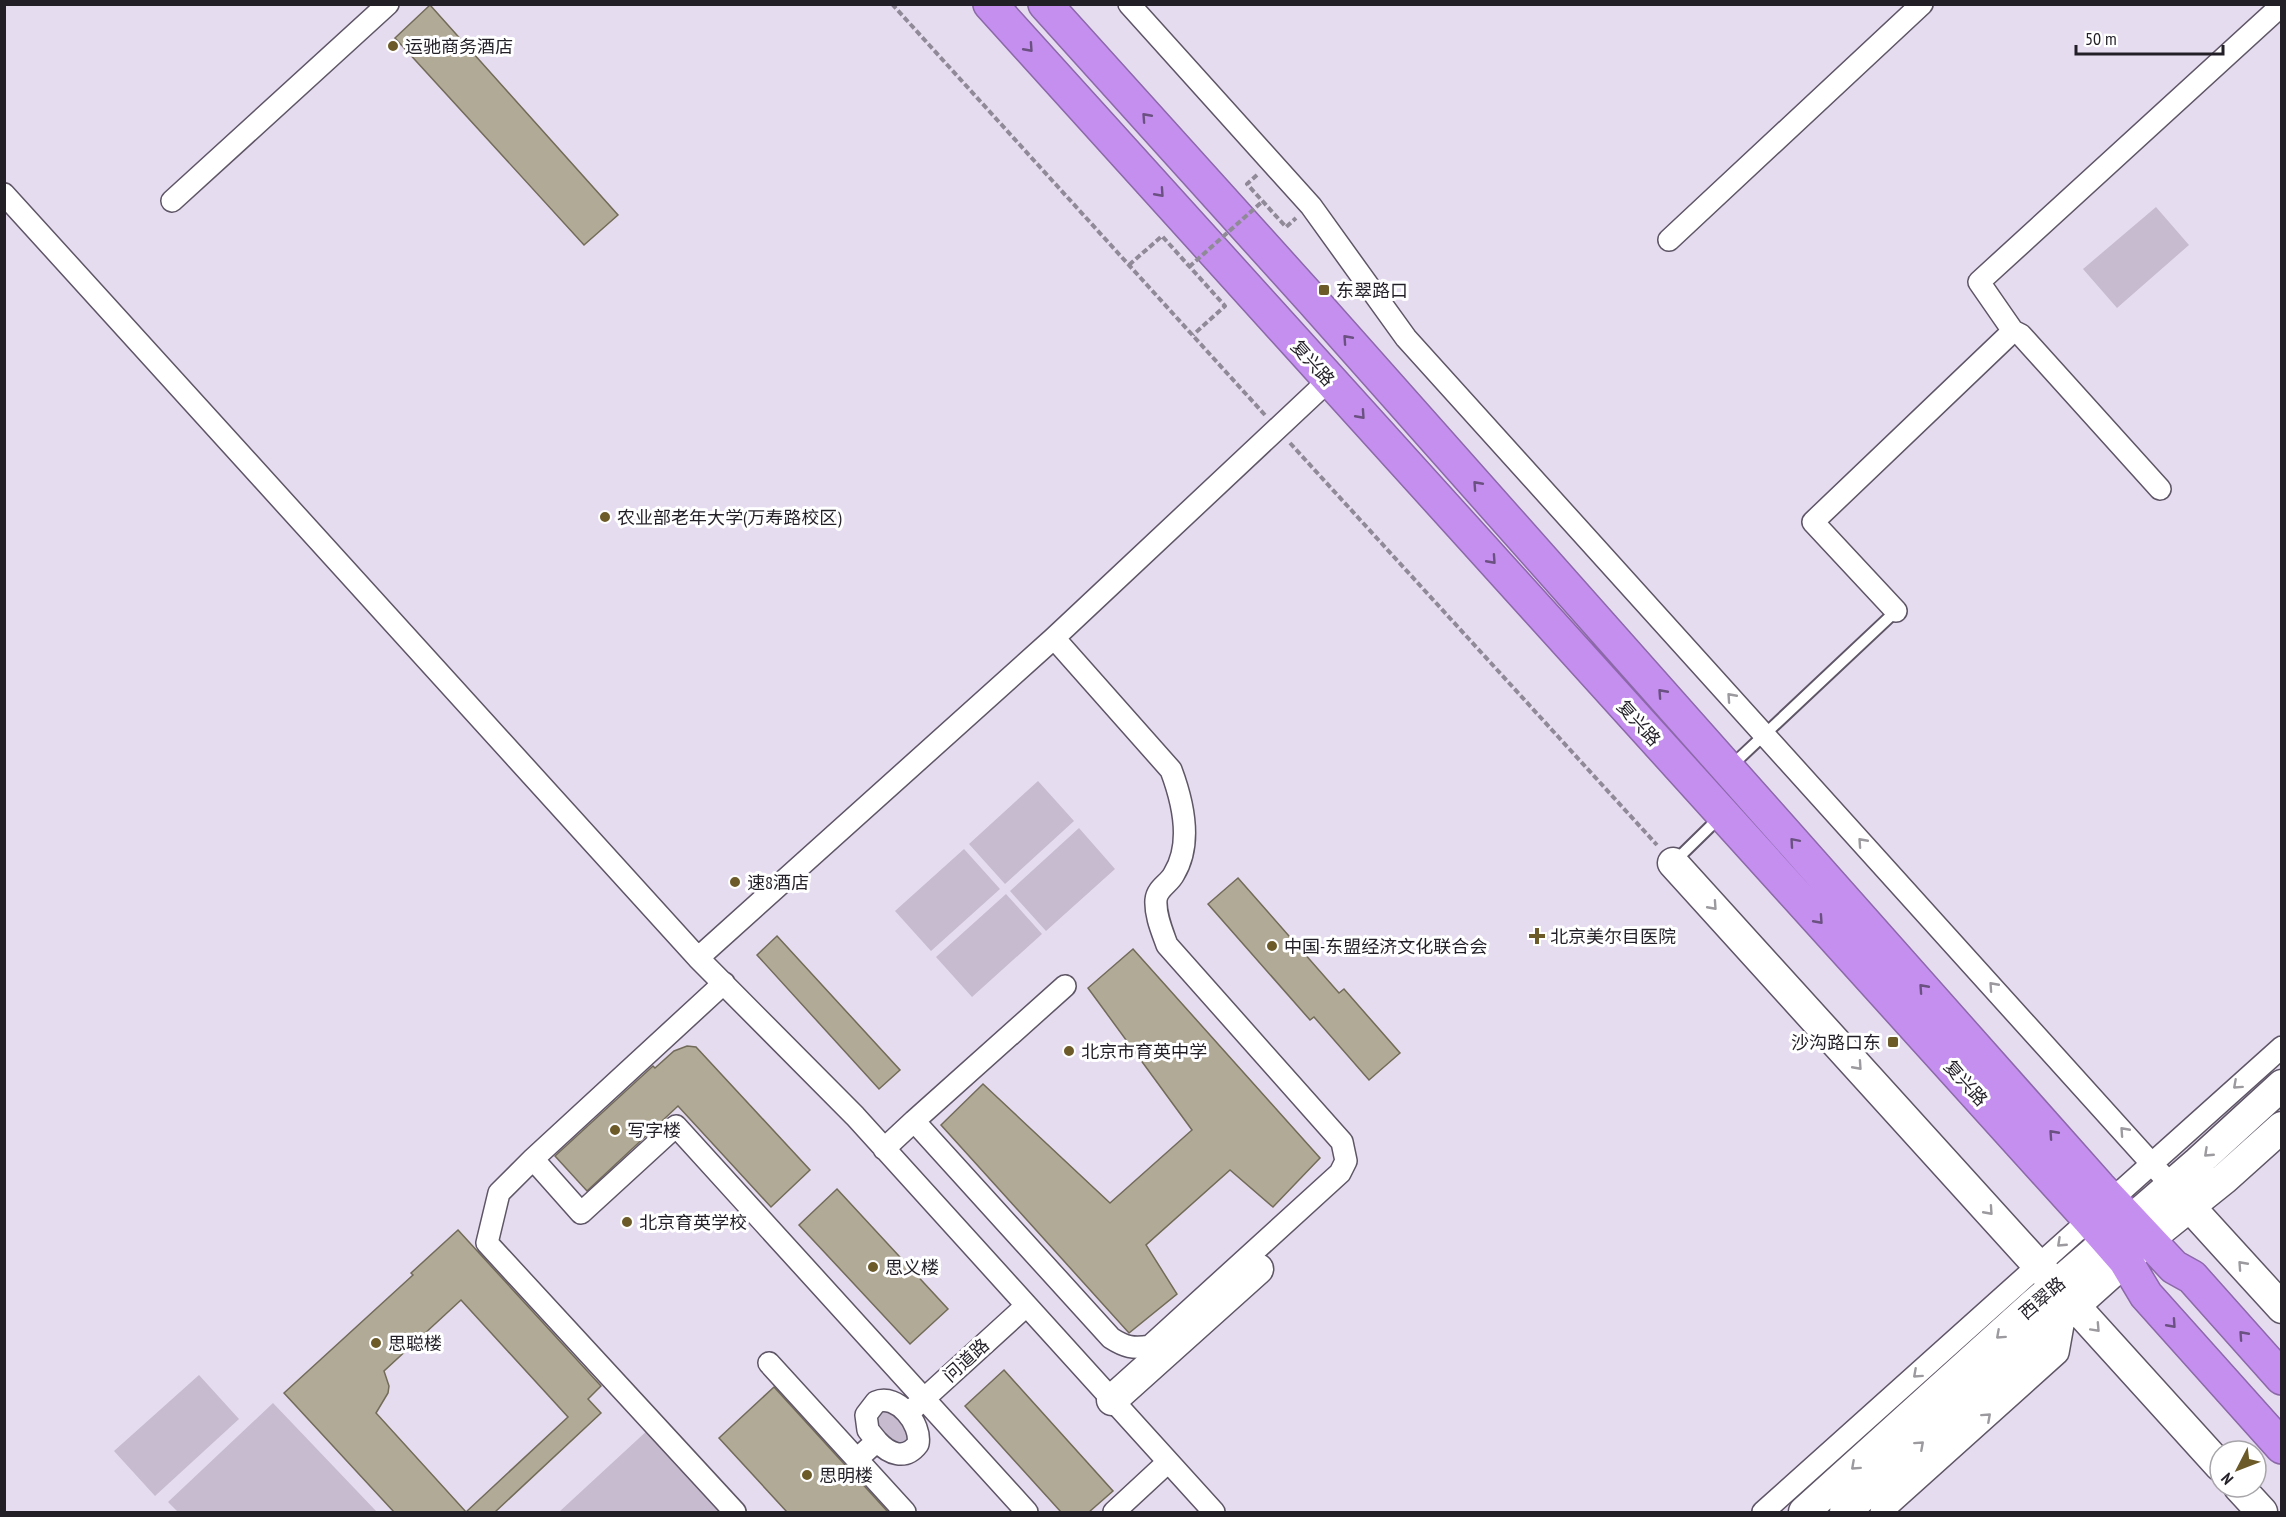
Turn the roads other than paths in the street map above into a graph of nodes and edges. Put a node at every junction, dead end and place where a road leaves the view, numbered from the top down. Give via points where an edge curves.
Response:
1 (388, 4) edge
2 (990, 4) edge
3 (1045, 4) edge
4 (1129, 4) edge
5 (1922, 4) edge
6 (2282, 5) edge
7 (4, 194) edge
8 (172, 201) dead end
9 (1669, 240) dead end
10 (2013, 331) junction
11 (1329, 380) junction
12 (2160, 489) dead end
13 (1896, 611) joint
14 (1054, 638) junction
15 (1765, 734) junction
16 (1728, 774) junction
17 (1723, 810) junction
18 (1673, 863) joint
19 (698, 958) junction
20 (724, 982) junction
21 (1065, 986) dead end
22 (2282, 1047) edge
23 (2282, 1085) edge
24 (914, 1121) junction
25 (2282, 1127) edge
26 (884, 1149) junction
27 (532, 1159) junction
28 (2151, 1162) junction
29 (2180, 1196) junction
30 (2118, 1230) junction
31 (1258, 1269) dead end
32 (2058, 1292) junction
33 (1026, 1305) junction
34 (2282, 1308) edge
35 (769, 1363) dead end
36 (2282, 1378) edge
37 (924, 1399) junction
38 (1112, 1400) junction
39 (907, 1414) junction
40 (877, 1441) junction
41 (2282, 1447) edge
42 (2208, 1453) edge
43 (857, 1459) junction
44 (1168, 1462) junction
45 (2250, 1499) edge
46 (735, 1512) edge
47 (905, 1512) edge
48 (1027, 1512) edge
49 (1114, 1512) edge
50 (1214, 1512) edge
51 (1763, 1512) edge
52 (1804, 1512) edge
53 (1845, 1512) edge
54 (1881, 1512) edge
55 (2262, 1512) edge

1 - 8 street
2 -> 11 highway, 复兴路
16 -> 3 highway, 复兴路 via 1328,317
15 -> 4 street via 1406,338 1311,206
5 - 9 street
6 - 10 street via 1979,282
7 - 19 street
10 - 12 street via 2021,335
10 - 13 street via 1814,522
11 - 14 street
11 -> 17 highway, 复兴路
13 - 15 lane
14 - 19 street
14 - 24 street via 1171,770 1180,794 1184,822 1182,853 1174,875 1158,892 1156,901 1167,945 1342,1142 1346,1161 1340,1173 1150,1346 1136,1349 1111,1338
15 - 16 lane
28 -> 15 street
30 -> 16 highway, 复兴路
17 - 18 lane
17 -> 30 highway, 复兴路
18 -> 32 street
19 - 20 street
20 - 26 street
20 - 27 street
21 - 24 street
22 -> 28 street
23 -> 29 street, 西翠路
24 - 26 street
25 - 29 street, 西翠路 via 2224,1179
26 - 33 street
27 - 37 street via 581,1213 676,1126
27 - 46 street via 499,1192 487,1243
28 - 29 street
28 - 30 street
29 - 30 street, 西翠路
34 -> 29 street
30 - 32 street, 西翠路
36 -> 30 highway, 复兴路 via 2192,1277
30 -> 41 highway, 复兴路 via 2146,1295
31 - 38 street
32 -> 42 street
32 -> 51 street
32 -> 52 street, 西翠路
53 -> 32 street, 西翠路
54 -> 32 street via 2058,1353
33 - 37 street, 问道路
33 - 38 street
35 - 43 street
37 - 39 street, 问道路
37 - 48 street
38 - 44 street
39 - 40 street via 918,1433 918,1444 913,1450 898,1455
39 - 40 street via 892,1401 876,1402 865,1418
40 - 43 street
43 - 47 street
44 - 49 street
44 - 50 street
45 - 55 street

